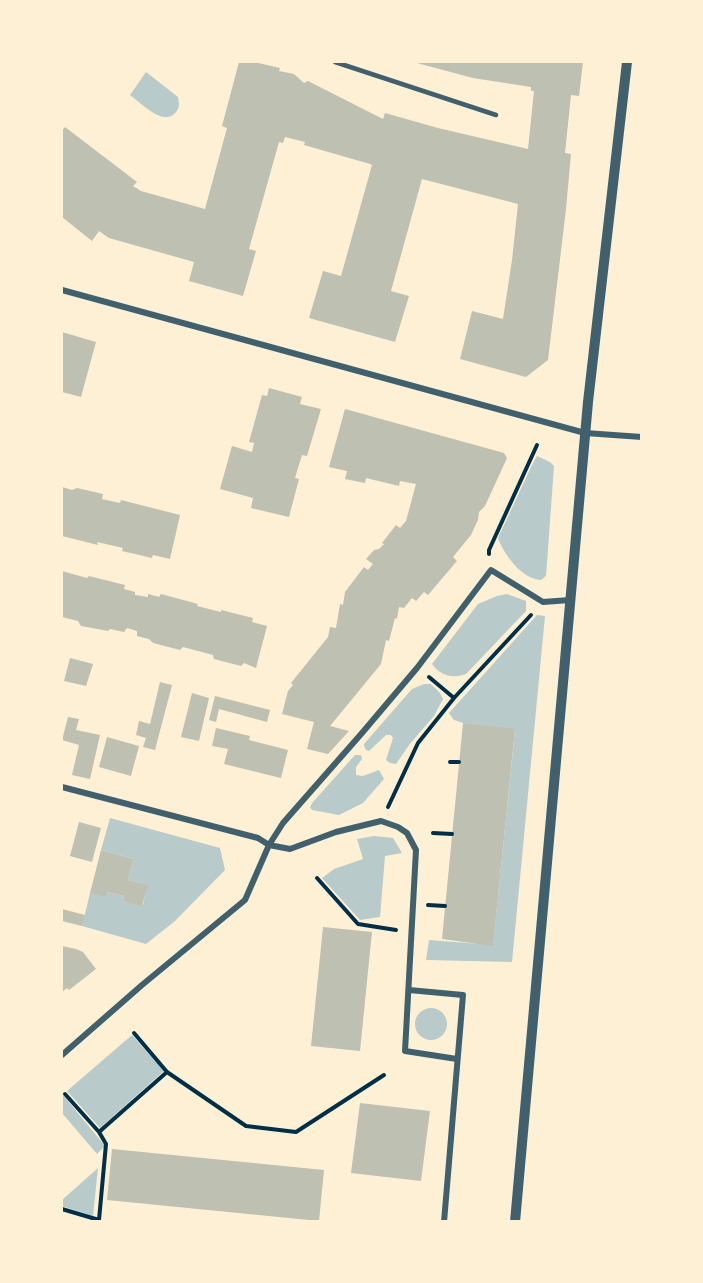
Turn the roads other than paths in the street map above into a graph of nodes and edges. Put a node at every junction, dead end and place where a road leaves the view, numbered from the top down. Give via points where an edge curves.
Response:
1 (335, 62) edge
2 (627, 62) edge
3 (496, 115) dead end
4 (62, 290) edge
5 (585, 433) junction
6 (642, 437) edge
7 (570, 600) junction
8 (62, 787) edge
9 (269, 845) junction
10 (409, 990) junction
11 (62, 1055) edge
12 (457, 1059) junction
13 (444, 1221) edge
14 (515, 1221) edge

1 - 3 lane
2 - 5 street
4 - 5 street
5 - 6 street
5 - 7 street
7 - 9 street via 543,602 491,570 417,668
7 - 14 street
8 - 9 street via 258,838
9 - 10 street via 290,849 381,821 407,833 416,850
9 - 11 street via 245,900
10 - 12 street via 405,1051
10 - 12 street via 463,995
12 - 13 street

